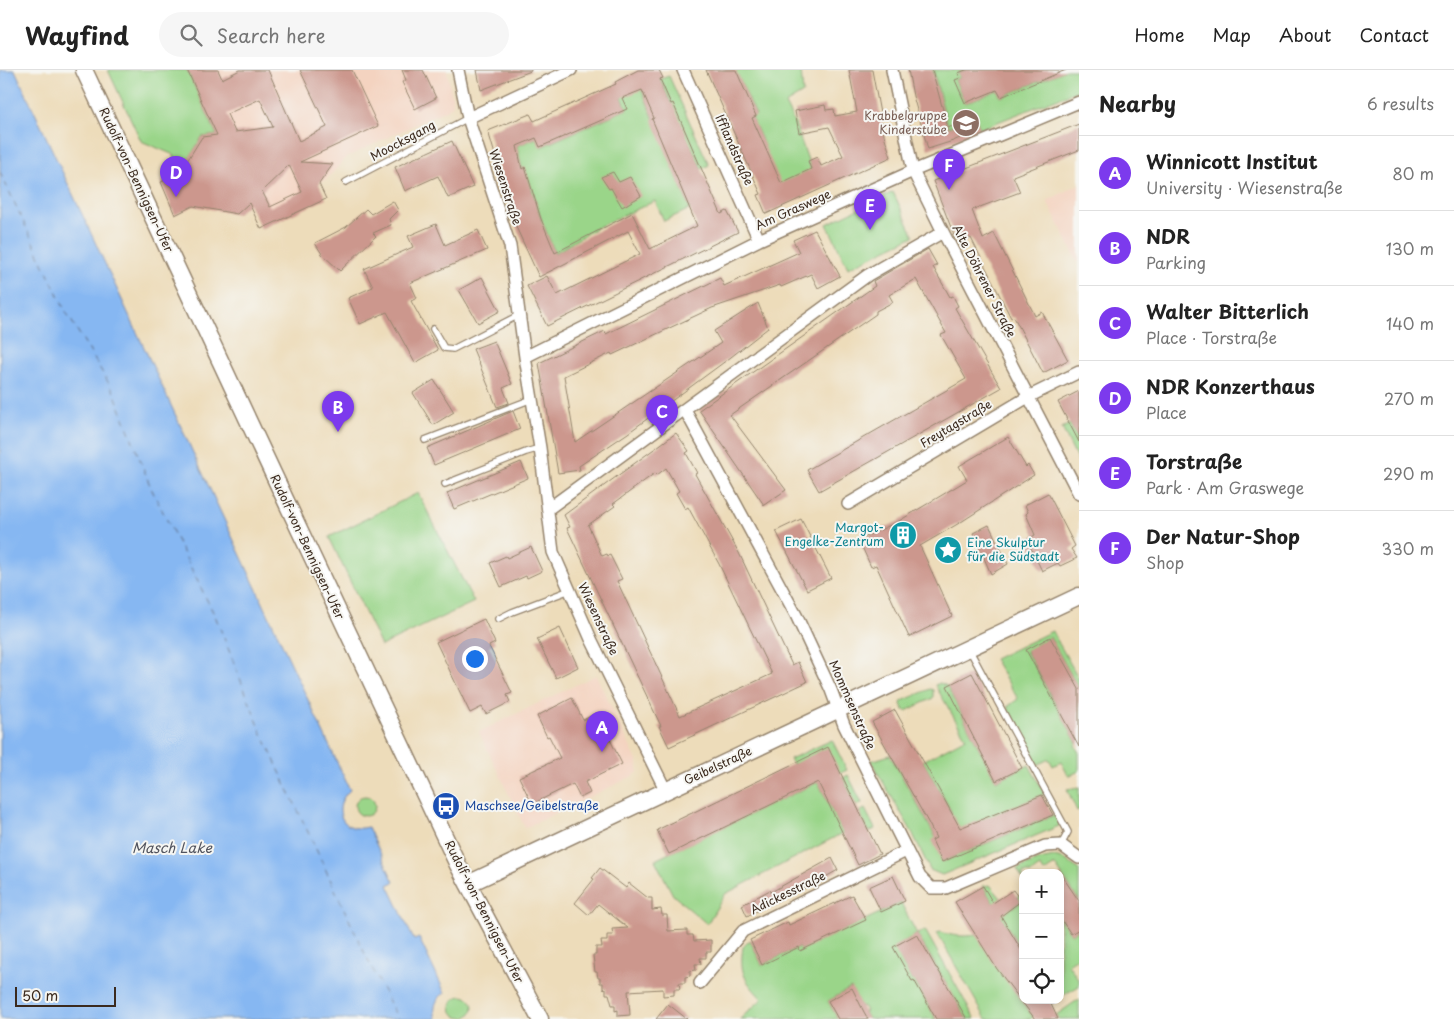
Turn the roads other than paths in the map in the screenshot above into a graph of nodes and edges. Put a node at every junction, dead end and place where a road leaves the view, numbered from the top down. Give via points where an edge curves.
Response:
1 (84, 70) edge
2 (458, 70) edge
3 (572, 70) edge
4 (683, 70) edge
5 (892, 70) edge
6 (1079, 102) edge
7 (468, 118) junction
8 (913, 171) junction
9 (346, 182) dead end
10 (943, 232) junction
11 (759, 240) junction
12 (519, 315) junction
13 (433, 329) dead end
14 (525, 358) junction
15 (1079, 372) edge
16 (1028, 397) junction
17 (532, 399) junction
18 (685, 410) junction
19 (425, 440) dead end
20 (540, 448) junction
21 (445, 484) dead end
22 (1079, 494) edge
23 (848, 504) dead end
24 (548, 509) junction
25 (570, 590) junction
26 (1079, 596) edge
27 (498, 619) dead end
28 (968, 648) junction
29 (838, 710) junction
30 (666, 791) junction
31 (1061, 845) junction
32 (906, 851) junction
33 (1079, 858) edge
34 (468, 884) junction
35 (700, 983) dead end
36 (540, 1019) edge

1 - 34 street, Rudolf-von-Bennigsen-Ufer
2 - 7 street, Wiesenstraße
3 - 7 street
4 - 11 street, Ifflandstraße
5 - 8 street, Alte Döhrener Straße
6 - 8 street, Am Graswege
7 - 9 lane, Moocksgang
7 - 12 street, Wiesenstraße via 510,246
8 - 10 street, Alte Döhrener Straße
8 - 11 street, Am Graswege
10 - 16 street, Alte Döhrener Straße
10 - 18 street via 868,275
11 - 14 street, Am Graswege
12 - 13 lane via 453,349 444,348
12 - 14 street, Wiesenstraße
14 - 17 street, Wiesenstraße
15 - 16 street, Freytagstraße
16 - 22 street, Alte Döhrener Straße
16 - 23 street, Freytagstraße
17 - 19 lane
17 - 20 street, Wiesenstraße
18 - 24 street
18 - 29 street, Mommsenstraße via 796,615
20 - 21 lane
20 - 24 street, Wiesenstraße
24 - 25 street, Wiesenstraße via 553,552
25 - 27 lane
25 - 30 street, Wiesenstraße
26 - 28 street, Geibelstraße
28 - 29 street, Geibelstraße
28 - 31 lane via 1068,832
29 - 30 street, Geibelstraße
29 - 32 street, Mommsenstraße
30 - 34 street, Geibelstraße
31 - 32 street, Mommsenstraße via 1045,846 946,888 931,888 920,877
31 - 33 street
32 - 35 street, Adickesstraße via 743,931
34 - 36 street, Rudolf-von-Bennigsen-Ufer

